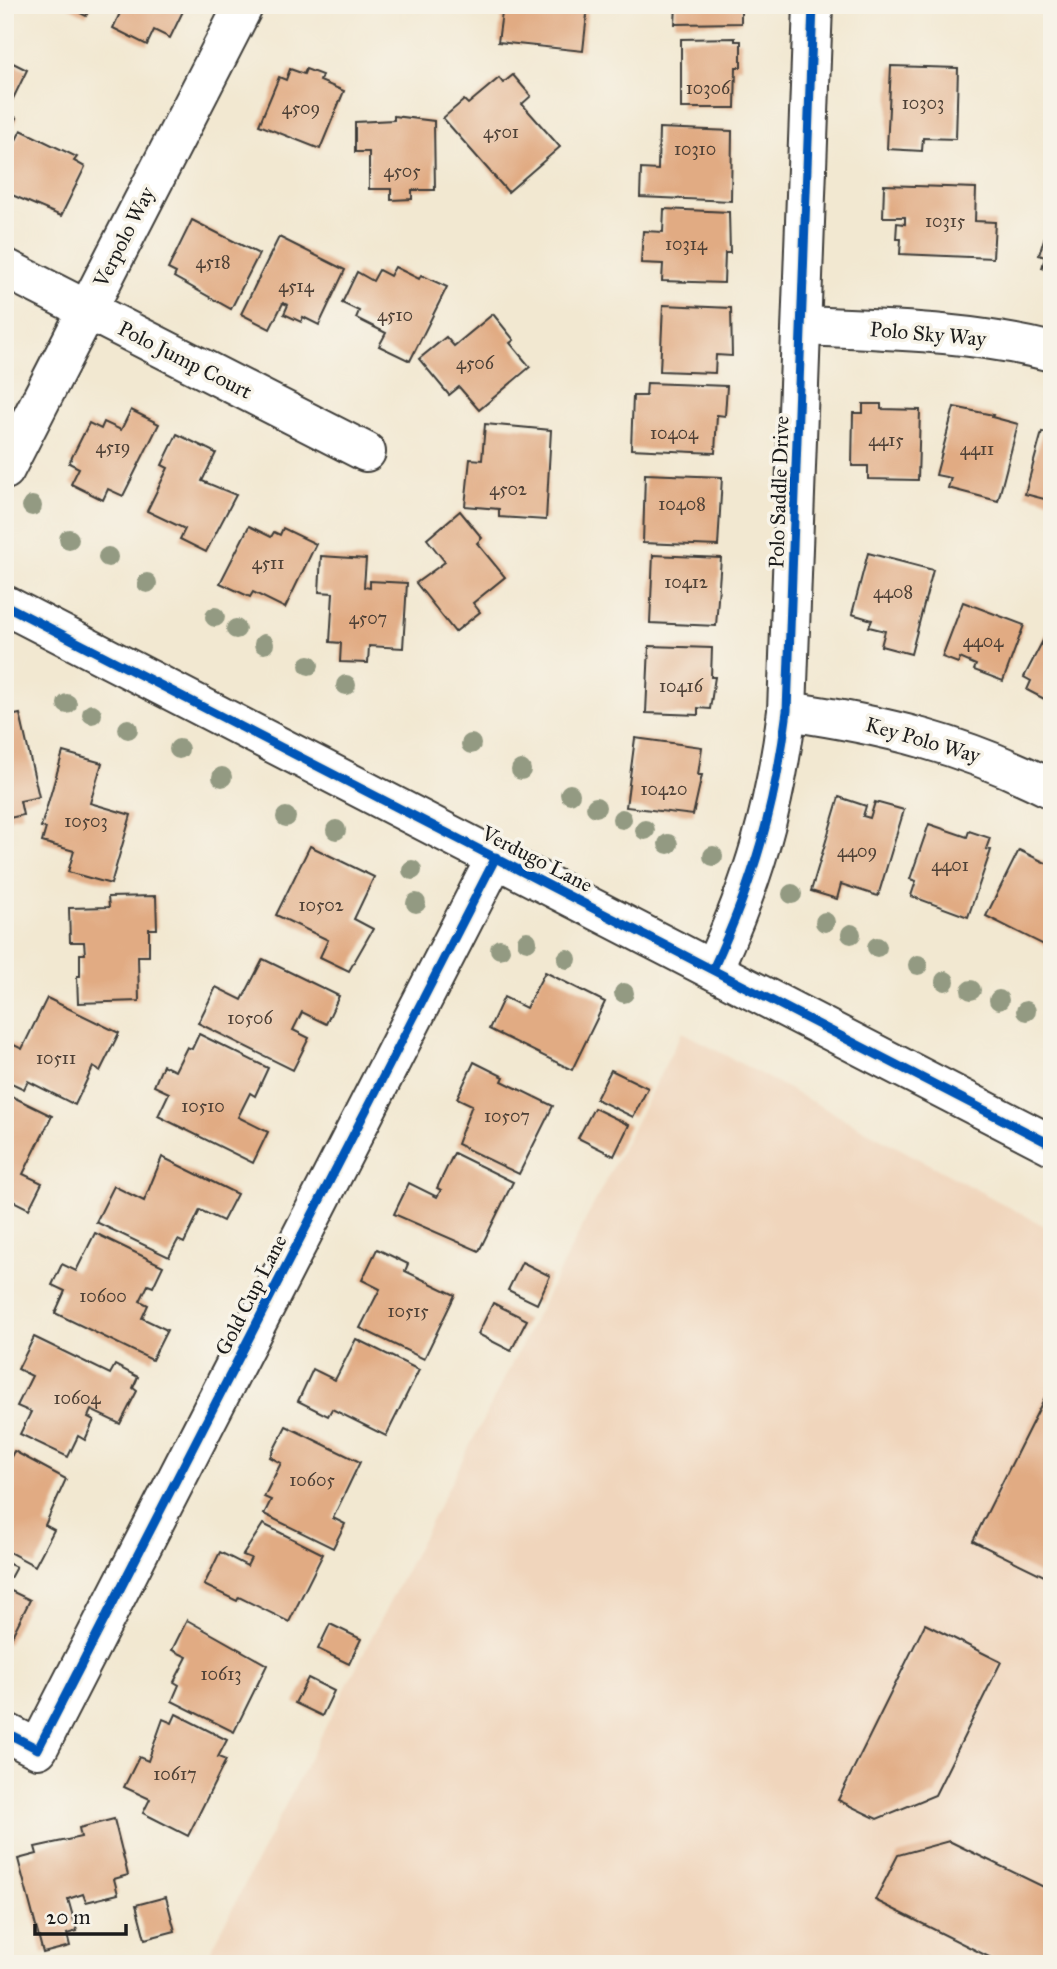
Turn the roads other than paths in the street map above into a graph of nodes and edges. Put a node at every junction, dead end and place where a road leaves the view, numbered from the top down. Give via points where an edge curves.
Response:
1 (244, 5) edge
2 (813, 5) edge
3 (5, 268) edge
4 (87, 310) junction
5 (804, 326) junction
6 (1052, 352) edge
7 (366, 452) dead end
8 (5, 470) edge
9 (5, 605) edge
10 (788, 711) junction
11 (1052, 789) edge
12 (496, 857) junction
13 (713, 969) junction
14 (1052, 1145) edge
15 (22, 1740) edge

1 - 4 street, Verpolo Way
2 - 5 street, Polo Saddle Drive
3 - 4 street, Polo Jump Court
4 - 7 street, Polo Jump Court
4 - 8 street, Verpolo Way
5 - 6 street, Polo Sky Way via 948,333
5 - 10 street, Polo Saddle Drive
9 - 12 street, Verdugo Lane
10 - 11 street, Key Polo Way via 872,723 942,742
10 - 13 street, Polo Saddle Drive via 764,841 742,906
12 - 13 street, Verdugo Lane
12 - 15 street, Gold Cup Lane
13 - 14 street, Verdugo Lane

